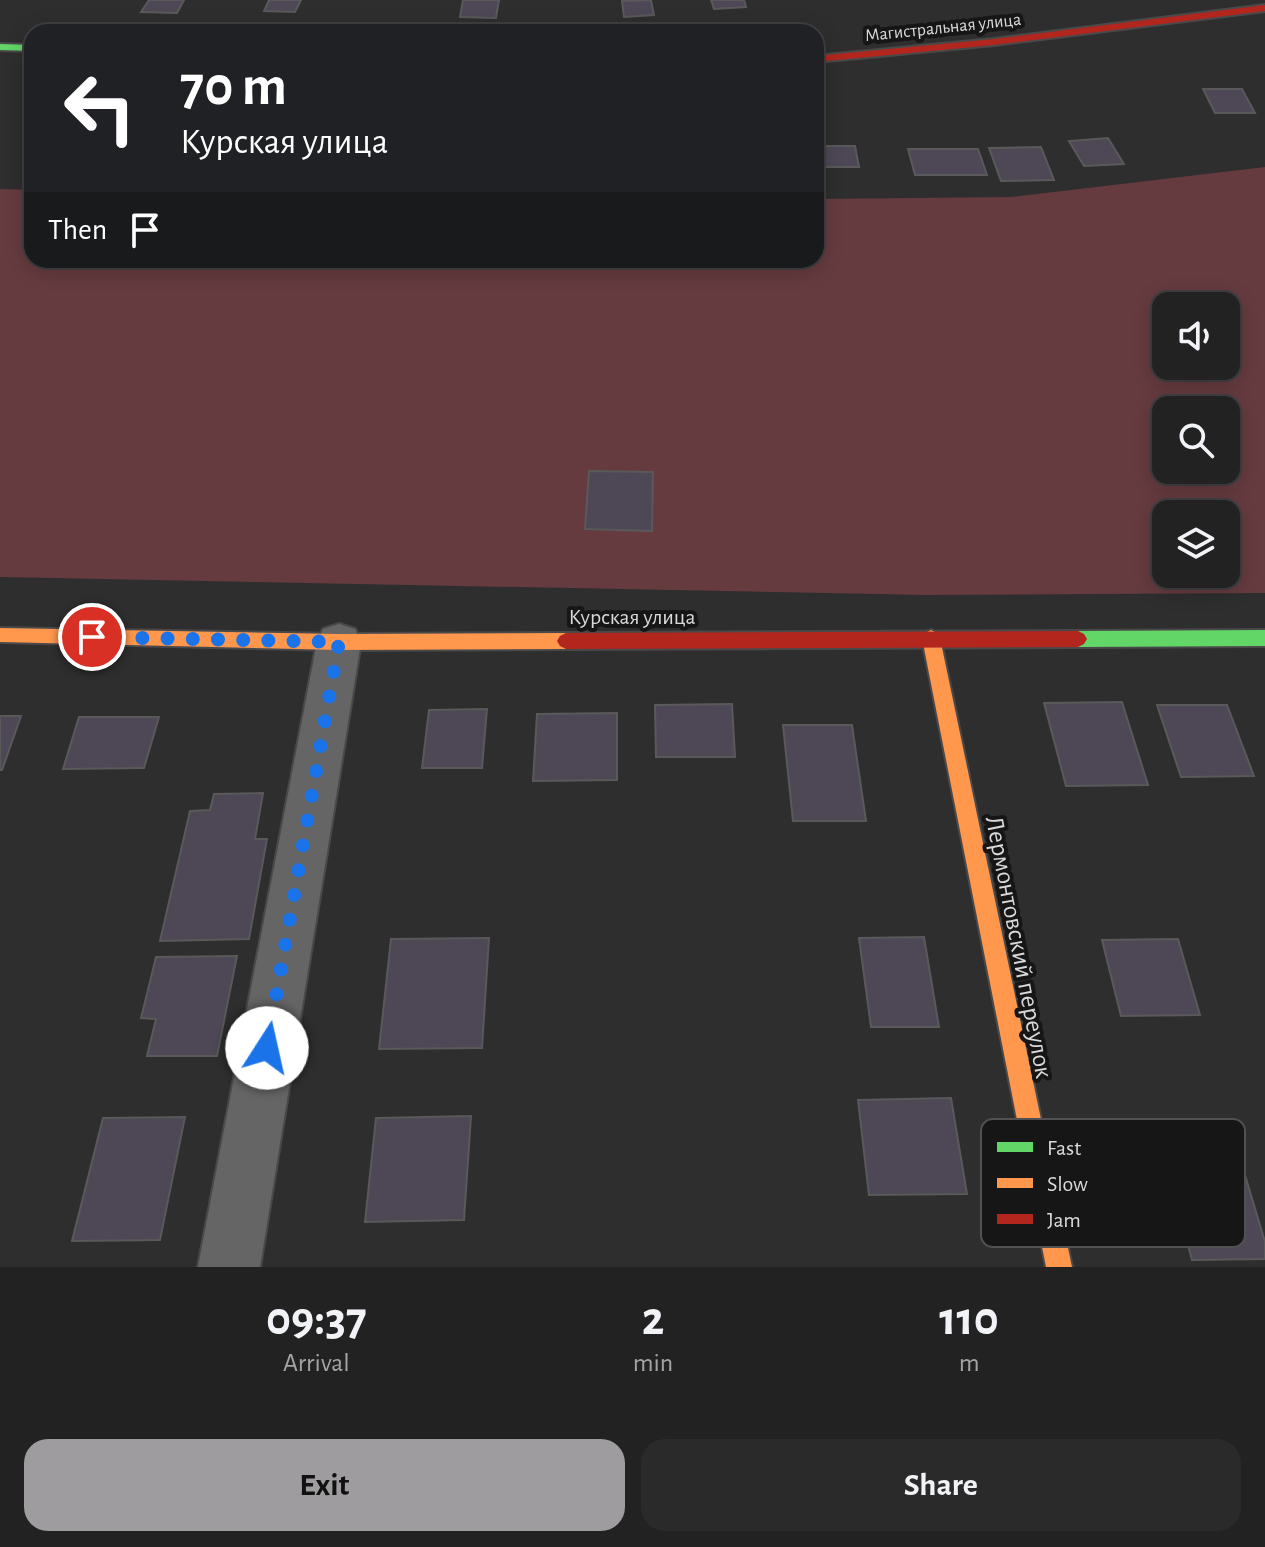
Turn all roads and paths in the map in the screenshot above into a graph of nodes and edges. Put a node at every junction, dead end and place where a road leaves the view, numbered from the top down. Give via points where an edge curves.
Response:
1 (1228, 0) edge
2 (1265, 8) edge
3 (824, 45) edge
4 (0, 47) edge
5 (24, 48) edge
6 (824, 58) edge
7 (0, 60) edge
8 (24, 61) edge
9 (0, 635) edge
10 (931, 638) junction
11 (1265, 638) edge
12 (339, 642) junction
13 (1029, 1119) edge
14 (1055, 1247) edge
15 (229, 1267) edge
16 (1059, 1267) edge

1 - 3 main road, Магистральная улица
2 - 6 main road, Магистральная улица
4 - 5 main road
7 - 8 main road
9 - 12 main road, Курская улица
10 - 11 main road, Курская улица
10 - 12 main road, Курская улица
10 - 13 main road, Лермонтовский переулок
12 - 15 street
14 - 16 main road, Лермонтовский переулок

